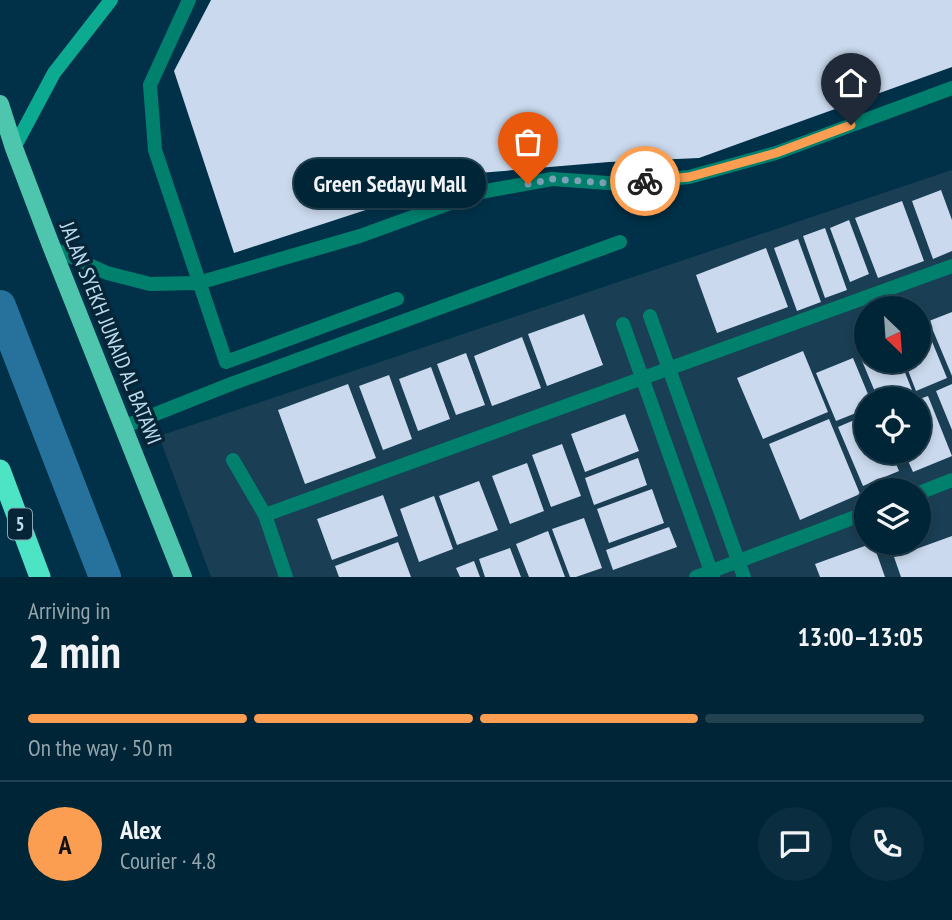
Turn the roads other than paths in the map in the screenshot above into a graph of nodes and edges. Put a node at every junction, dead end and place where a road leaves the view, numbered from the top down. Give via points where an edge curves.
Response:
1 (111, 0) edge
2 (189, 0) edge
3 (952, 88) edge
4 (0, 104) edge
5 (14, 148) junction
6 (620, 242) dead end
7 (52, 248) junction
8 (952, 266) edge
9 (198, 283) junction
10 (397, 299) dead end
11 (650, 316) dead end
12 (624, 324) dead end
13 (669, 369) junction
14 (642, 378) junction
15 (123, 427) junction
16 (233, 460) dead end
17 (0, 470) edge
18 (952, 480) edge
19 (931, 488) edge
20 (265, 515) junction
21 (854, 518) edge
22 (738, 561) junction
23 (712, 574) edge
24 (40, 577) edge
25 (183, 577) edge
26 (286, 577) edge
27 (696, 577) edge
28 (744, 577) edge

1 - 5 street via 54,74
2 - 9 street via 150,85 155,150
3 - 9 street via 776,153 689,177 622,184 552,179 481,192 360,236
4 - 5 main road, JALAN SYEKH JUNAID AL BATAWI
5 - 7 main road, JALAN SYEKH JUNAID AL BATAWI
6 - 15 street
7 - 9 street via 107,273 150,284
7 - 15 main road, JALAN SYEKH JUNAID AL BATAWI
8 - 13 street
9 - 10 street via 226,362
11 - 13 street
12 - 14 street
13 - 14 street
13 - 22 street
14 - 20 street
14 - 23 street
15 - 25 main road, JALAN SYEKH JUNAID AL BATAWI
16 - 20 street
17 - 24 highway, 5
18 - 19 street
20 - 26 street
21 - 22 street
22 - 23 street
22 - 28 street
23 - 27 street

